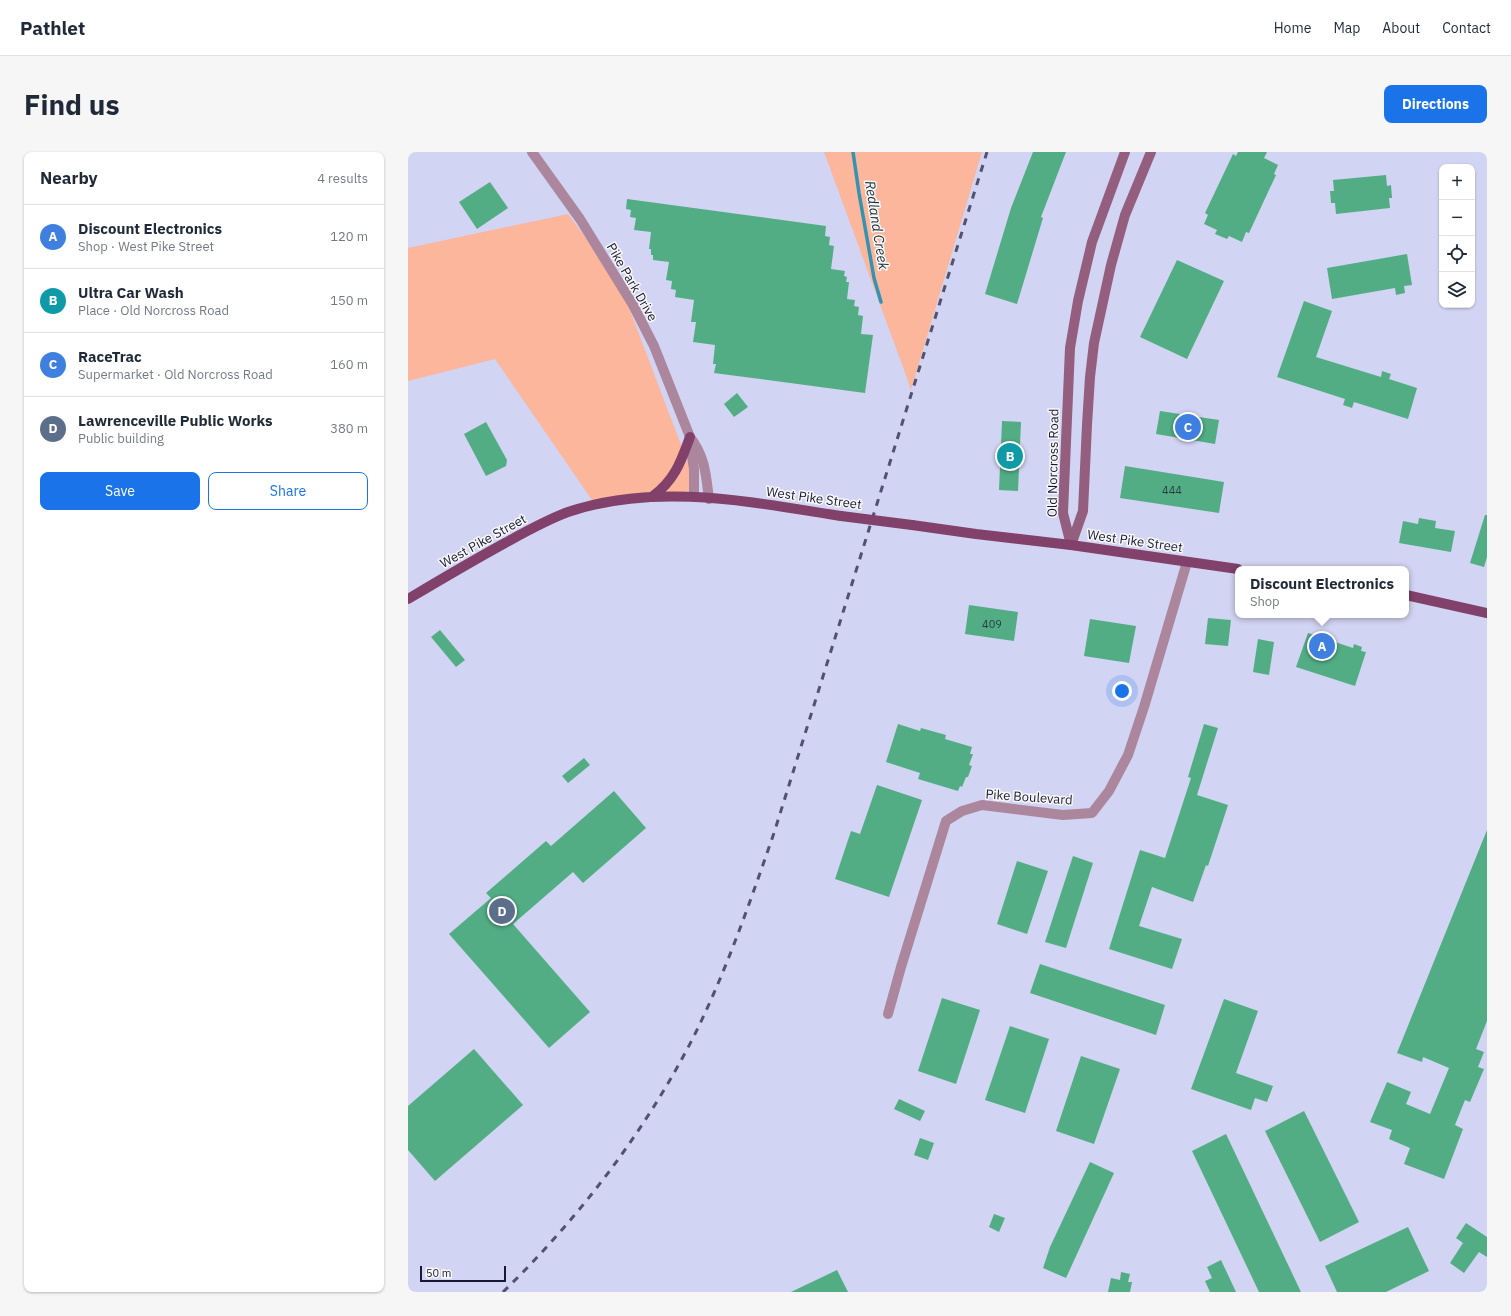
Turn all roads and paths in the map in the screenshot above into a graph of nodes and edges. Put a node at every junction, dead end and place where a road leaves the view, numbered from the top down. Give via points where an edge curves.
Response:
1 (532, 152) edge
2 (1125, 152) edge
3 (1151, 152) edge
4 (690, 436) junction
5 (653, 496) junction
6 (694, 497) junction
7 (709, 499) junction
8 (1071, 545) junction
9 (1187, 562) junction
10 (1235, 569) edge
11 (1409, 596) edge
12 (408, 599) edge
13 (1487, 612) edge
14 (888, 1014) dead end

1 - 4 street, Pike Park Drive via 580,219 633,305 654,346
2 - 8 main road, Old Norcross Road via 1092,242 1070,348 1063,513
3 - 8 main road via 1125,215 1110,265 1094,343 1086,425 1083,511
4 - 5 main road via 677,470
4 - 6 street, Pike Park Drive
4 - 7 street, Pike Park Drive via 704,464
5 - 6 main road, West Pike Street
5 - 12 main road, West Pike Street via 632,497 566,512 497,547
6 - 7 main road, West Pike Street
7 - 8 main road, West Pike Street, bridge via 742,501
8 - 9 main road, West Pike Street
9 - 10 main road, West Pike Street
9 - 14 street, Pike Boulevard via 1128,755 1109,791 1092,813 1063,815 982,805 962,811 946,821
11 - 13 main road

